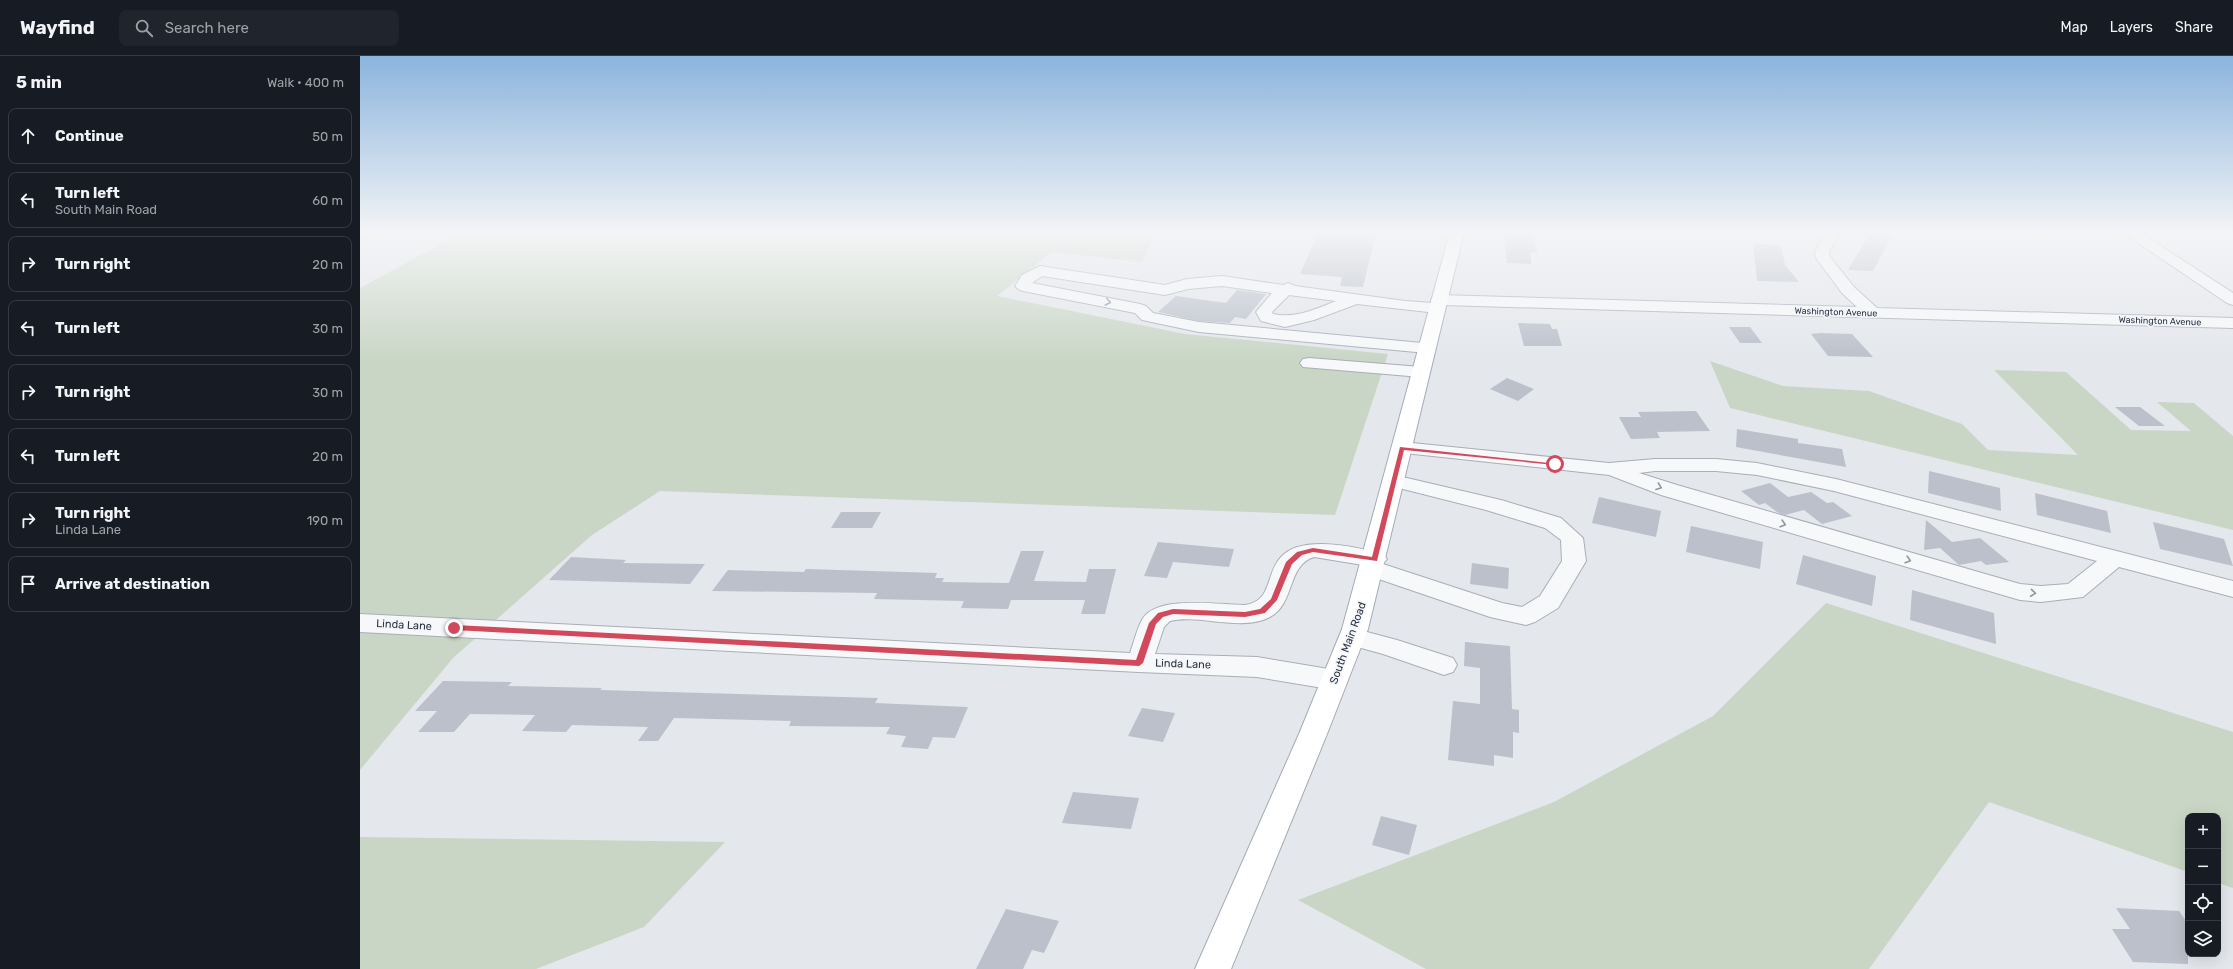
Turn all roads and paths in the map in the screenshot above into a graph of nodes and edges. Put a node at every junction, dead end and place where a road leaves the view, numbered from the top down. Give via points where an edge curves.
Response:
1 (1033, 275) edge
2 (1064, 275) edge
3 (1446, 275) edge
4 (1836, 275) edge
5 (2194, 275) edge
6 (1288, 288) junction
7 (1165, 290) junction
8 (1360, 299) junction
9 (2233, 300) edge
10 (1438, 304) junction
11 (1140, 309) junction
12 (1873, 313) junction
13 (2233, 323) edge
14 (1427, 348) junction
15 (1309, 363) dead end
16 (1421, 372) junction
17 (1402, 448) junction
18 (1609, 469) junction
19 (1394, 481) junction
20 (2115, 558) junction
21 (1373, 564) junction
22 (2233, 589) edge
23 (360, 623) edge
24 (1352, 637) junction
25 (1139, 663) junction
26 (1444, 665) dead end
27 (1335, 680) junction
28 (1213, 969) edge

1 -> 11 street via 1027,278 1023,286
7 -> 2 street
3 - 10 main road, South Main Road
4 - 12 street via 1848,290
5 - 9 street
6 - 7 street, Washington Avenue via 1222,280 1187,284
6 - 8 street, Washington Avenue
6 - 8 street via 1274,299 1264,312 1267,318 1285,322
7 - 11 street
8 - 10 street, Washington Avenue via 1405,306
10 - 12 street, Washington Avenue
10 - 14 main road, South Main Road
11 - 14 street via 1148,317 1199,327
12 - 13 street, Washington Avenue
14 - 16 main road, South Main Road
15 - 16 street
16 - 17 main road, South Main Road
17 - 18 street
17 - 19 main road, South Main Road
18 - 20 street via 1655,465 1709,465 1757,469 1836,485
18 -> 20 street via 1677,493 2020,592 2042,594 2074,591
19 - 21 main road, South Main Road
19 - 21 street via 1493,505 1553,523 1572,538 1574,561 1550,602 1526,616 1498,611
20 - 22 street
21 - 24 main road, South Main Road
21 - 25 street via 1313,550 1299,554 1289,562 1274,600 1262,611 1245,614 1173,612 1161,615 1153,623
23 - 25 street, Linda Lane
24 - 26 street
24 - 27 main road, South Main Road
25 - 27 street, Linda Lane via 1256,667
27 - 28 main road, South Main Road

